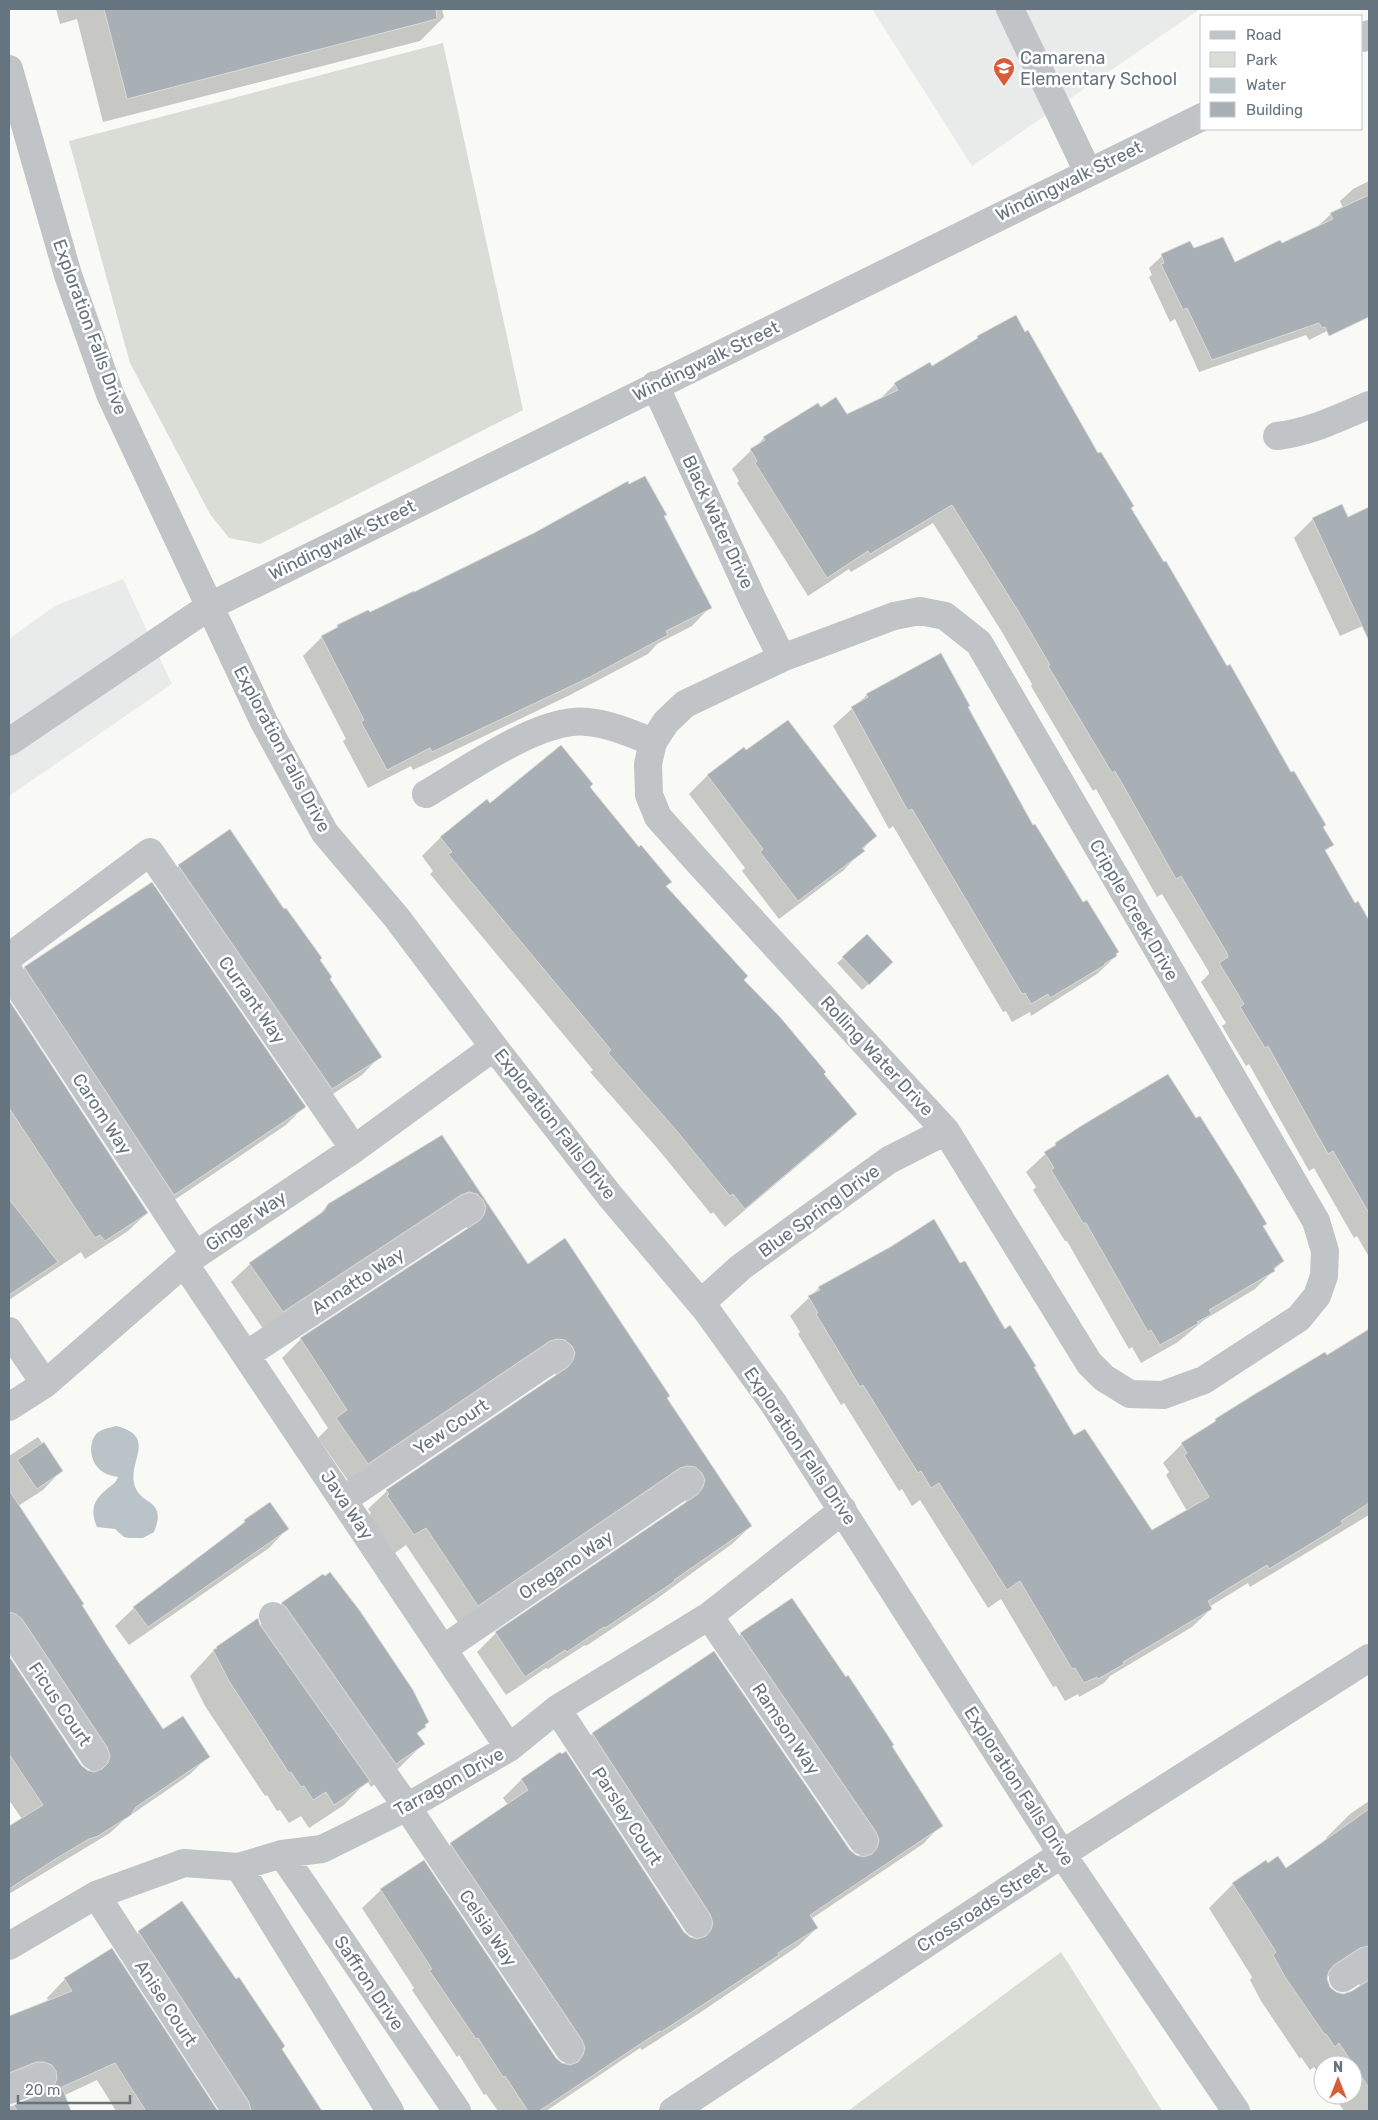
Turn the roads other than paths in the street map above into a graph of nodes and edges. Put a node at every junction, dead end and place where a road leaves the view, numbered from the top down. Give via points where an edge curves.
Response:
1 (1010, 9) edge
2 (9, 69) edge
3 (1200, 117) edge
4 (1088, 172) junction
5 (655, 385) junction
6 (1369, 405) edge
7 (1277, 436) dead end
8 (210, 606) junction
9 (782, 658) junction
10 (9, 742) edge
11 (653, 742) junction
12 (426, 794) dead end
13 (9, 957) edge
14 (9, 972) edge
15 (494, 1047) junction
16 (946, 1130) junction
17 (354, 1149) junction
18 (470, 1208) dead end
19 (189, 1259) junction
20 (701, 1303) junction
21 (9, 1331) edge
22 (1251, 1350) joint
23 (559, 1354) dead end
24 (246, 1355) junction
25 (45, 1384) junction
26 (9, 1407) edge
27 (689, 1481) dead end
28 (343, 1500) junction
29 (843, 1510) junction
30 (273, 1616) dead end
31 (709, 1616) junction
32 (9, 1628) edge
33 (443, 1649) junction
34 (1369, 1658) edge
35 (557, 1709) junction
36 (510, 1748) junction
37 (94, 1756) dead end
38 (407, 1807) junction
39 (863, 1841) dead end
40 (282, 1854) junction
41 (1062, 1854) junction
42 (239, 1867) junction
43 (96, 1894) junction
44 (696, 1923) dead end
45 (9, 1946) edge
46 (1369, 1961) edge
47 (1343, 1978) dead end
48 (569, 2048) dead end
49 (42, 2077) dead end
50 (9, 2090) edge
51 (236, 2111) edge
52 (390, 2111) edge
53 (457, 2111) edge
54 (673, 2111) edge
55 (1236, 2111) edge

1 - 4 street
2 - 8 street, Exploration Falls Drive via 68,275 110,394
3 - 4 street, Windingwalk Street
4 - 5 street, Windingwalk Street
5 - 8 street, Windingwalk Street
5 - 9 street, Black Water Drive
6 - 7 street via 1298,434
8 - 10 street, Windingwalk Street
8 - 15 street, Exploration Falls Drive via 264,722 324,833 397,918
9 - 11 street, Rolling Water Drive via 685,704 666,722
9 - 22 street, Cripple Creek Drive via 894,616 920,611 945,616 979,643 1316,1221 1325,1251 1324,1276 1317,1296 1299,1318
11 - 12 street via 623,730 587,722 559,724 517,741
11 - 16 street, Rolling Water Drive via 648,764 649,795 658,817
13 - 17 street, Currant Way via 150,852
14 - 19 street, Carom Way
15 - 17 street, Ginger Way
15 - 20 street, Exploration Falls Drive via 610,1196
16 - 20 street, Blue Spring Drive via 890,1160 740,1267
16 - 22 street, Rolling Water Drive via 1089,1364 1104,1378 1130,1394 1163,1395 1204,1380
17 - 19 street, Ginger Way
18 - 24 street, Annatto Way
19 - 24 street, Java Way
19 - 25 street, Ginger Way
20 - 29 street, Exploration Falls Drive via 774,1404
21 - 25 street
23 - 28 street, Yew Court
24 - 28 street, Java Way
25 - 26 street, Ginger Way
27 - 33 street, Oregano Way
28 - 33 street, Java Way
29 - 31 street, Tarragon Drive
29 - 41 street, Exploration Falls Drive
30 - 38 street
31 - 35 street, Tarragon Drive
31 - 39 street, Ramson Way
32 - 37 street, Ficus Court
33 - 36 street, Java Way
34 - 41 street, Crossroads Street
35 - 36 street, Tarragon Drive
35 - 44 street, Parsley Court
36 - 38 street, Tarragon Drive
38 - 40 street, Tarragon Drive via 322,1849
38 - 48 street, Celsia Way
40 - 42 street, Tarragon Drive
40 - 53 street, Saffron Drive
41 - 54 street, Crossroads Street
41 - 55 street, Exploration Falls Drive
42 - 43 street, Tarragon Drive via 184,1863
42 - 52 street
43 - 45 street, Tarragon Drive
43 - 51 street, Anise Court
46 - 47 street
49 - 50 street

